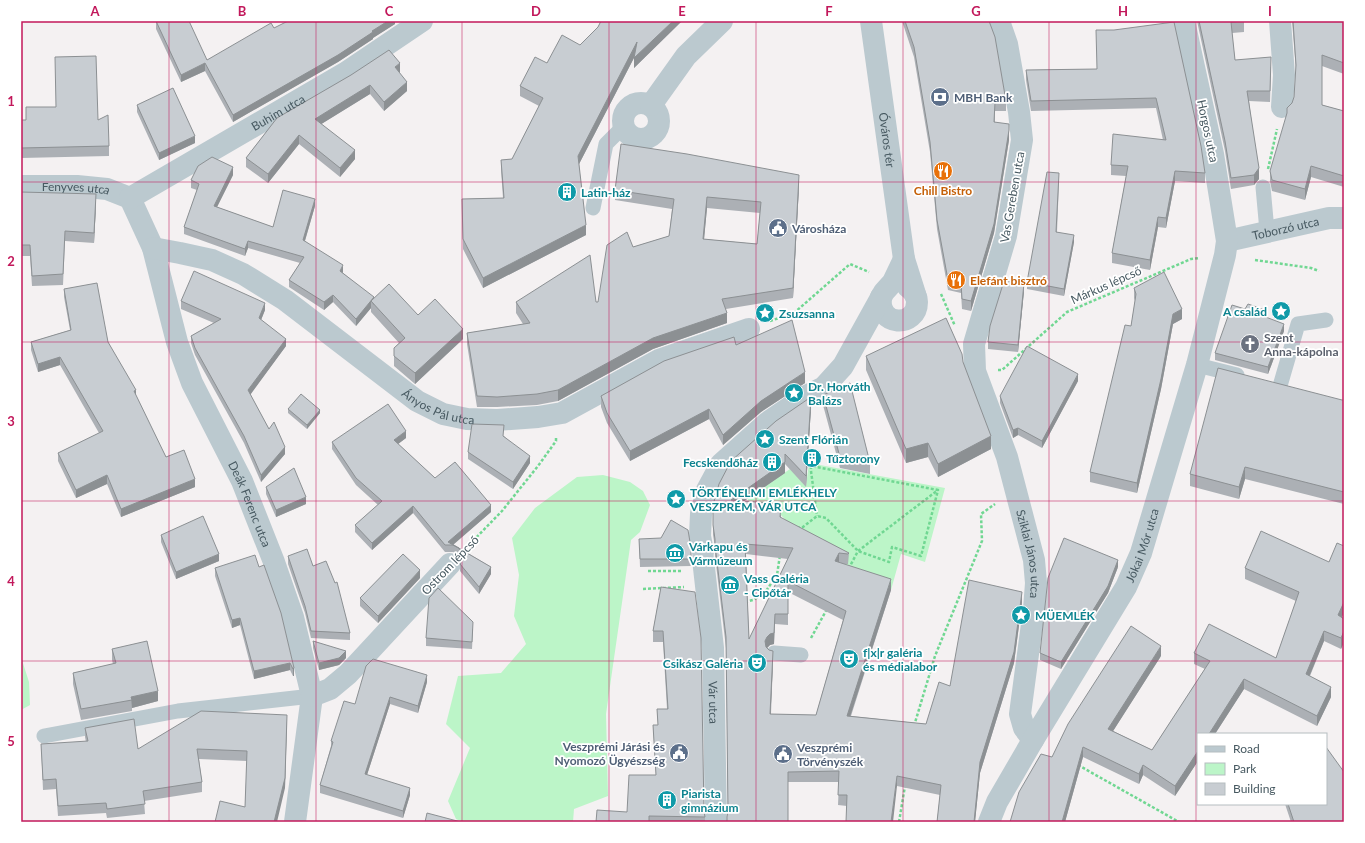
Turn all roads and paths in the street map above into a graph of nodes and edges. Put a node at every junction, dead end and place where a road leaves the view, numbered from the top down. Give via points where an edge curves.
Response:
1 (422, 21) edge
2 (722, 21) edge
3 (871, 21) edge
4 (999, 21) edge
5 (1184, 21) edge
6 (1280, 21) edge
7 (1282, 107) joint
8 (623, 127) joint
9 (21, 186) edge
10 (1263, 187) joint
11 (130, 198) junction
12 (593, 208) dead end
13 (1344, 218) edge
14 (1267, 231) junction
15 (153, 248) junction
16 (1226, 248) junction
17 (904, 259) junction
18 (1191, 259) dead end
19 (1319, 271) dead end
20 (887, 289) junction
21 (916, 297) junction
22 (794, 313) dead end
23 (1326, 320) dead end
24 (749, 329) dead end
25 (1197, 365) junction
26 (975, 371) junction
27 (1250, 378) edge
28 (1265, 382) edge
29 (562, 413) junction
30 (938, 490) junction
31 (817, 516) junction
32 (793, 525) edge
33 (982, 541) dead end
34 (858, 551) junction
35 (780, 554) edge
36 (450, 564) joint
37 (704, 567) junction
38 (648, 571) edge
39 (847, 572) edge
40 (643, 589) dead end
41 (739, 602) edge
42 (828, 606) edge
43 (774, 653) edge
44 (801, 655) joint
45 (312, 696) junction
46 (914, 727) edge
47 (44, 736) dead end
48 (1033, 740) junction
49 (1073, 762) edge
50 (905, 782) edge
51 (295, 822) edge
52 (716, 822) edge
53 (899, 822) edge
54 (989, 822) edge
55 (1178, 822) edge

1 - 11 street, Buhim utca via 346,73
2 - 8 street via 686,56 651,105 658,115 659,122 654,133 649,137 637,139
3 - 17 street, Óváros tér
4 - 26 street, Vas Gereben utca via 1006,44 1022,140 1006,236 974,344
5 - 16 street, Horgos utca via 1213,154
6 - 7 street via 1284,75
7 - 10 path
8 - 12 lane via 606,144
9 - 11 street, Fenyves utca via 107,189
10 - 14 lane
11 - 15 street, Deák Ferenc utca
13 - 14 street, Toborzó utca via 1329,218
14 - 16 street, Toborzó utca
15 - 29 street, Ányos Pál utca via 212,260 243,274 285,300 417,401 443,414 467,419 497,420
15 - 45 street, Deák Ferenc utca via 177,342 192,383 242,481 274,562 293,617
16 - 19 path
16 - 25 street, Jókai Mór utca
17 - 20 street
17 - 21 street, Óváros tér
18 - 26 path, Márkus lépcső via 1067,312 1002,370
20 - 21 street via 892,285 904,285 914,292
20 - 21 street via 881,309 895,321 907,319 912,315 916,310
20 - 22 path via 850,264
20 - 37 street, Vár utca via 843,366 824,386 768,422 721,464 707,490 701,514 700,536
23 - 28 lane via 1298,324 1287,388
24 - 29 street, Ányos Pál utca via 660,360
25 - 27 lane
25 - 48 street, Jókai Mór utca via 1141,553 1126,586
26 - 48 street, Sziklai János utca via 1007,457 1034,560 1035,596 1020,714 1024,728
29 - 36 path, Ostrom lépcső via 556,441 538,466 502,511
30 - 31 path via 812,464
30 - 34 path
30 - 34 path via 921,556 892,547 888,562
31 - 32 path via 803,527 796,528
31 - 34 path via 826,518
33 - 46 path via 935,656
34 - 39 path
35 - 41 path via 777,575 764,594 753,600
36 - 45 street, Ostrom lépcső via 348,674 330,689
37 - 38 path
37 - 40 path
37 - 52 street, Vár utca via 719,649 713,701
42 - 44 path
43 - 44 lane
45 - 47 lane via 178,711
45 - 51 street, Deák Ferenc utca
48 - 54 street, Jókai Mór utca via 997,802
49 - 55 path
50 - 53 path

